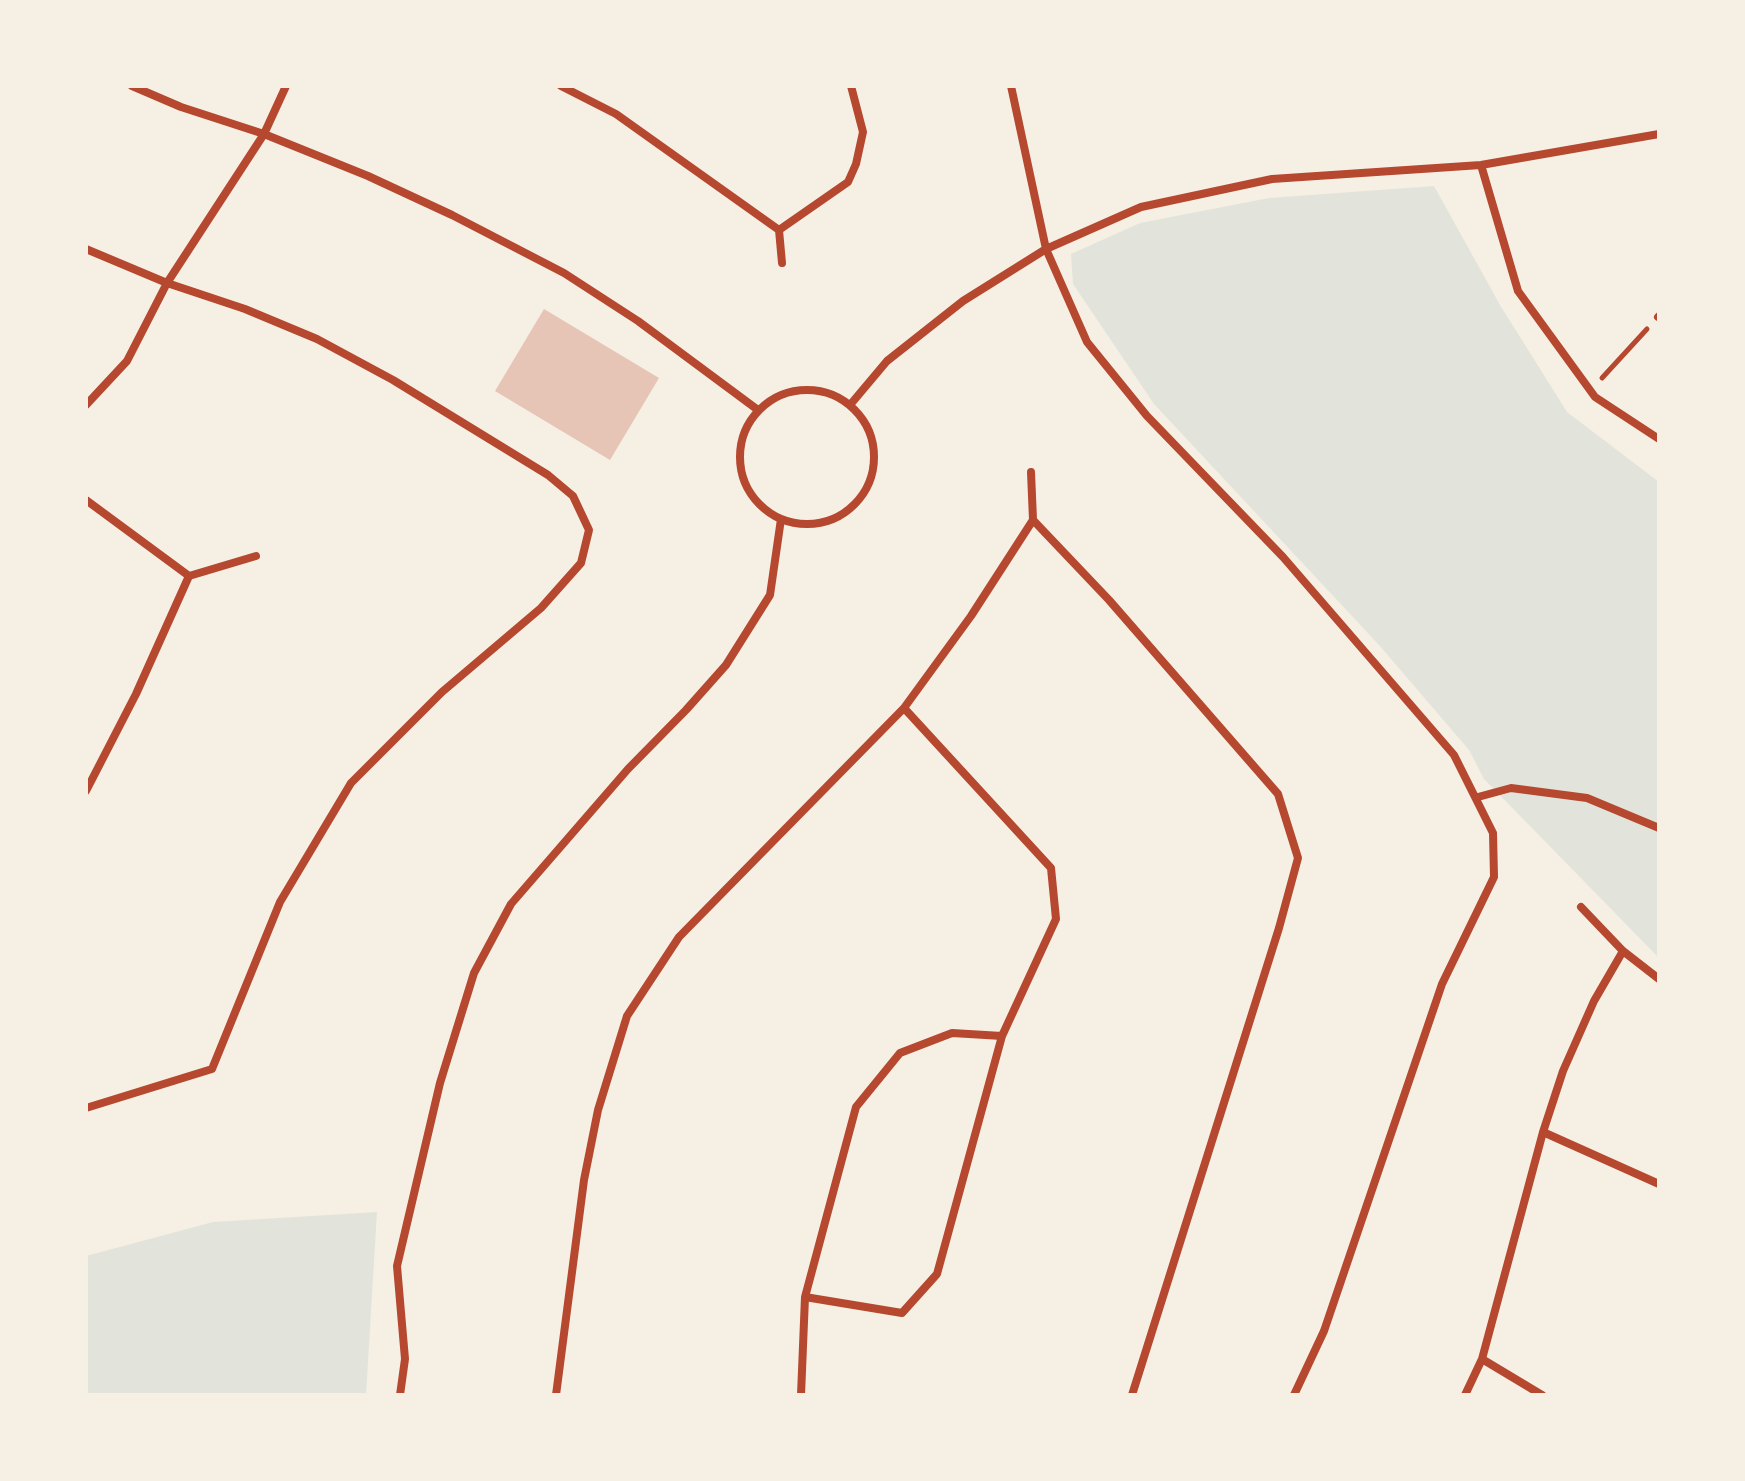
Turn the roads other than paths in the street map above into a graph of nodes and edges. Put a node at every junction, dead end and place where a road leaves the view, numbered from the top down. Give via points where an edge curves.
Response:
1 (132, 86) edge
2 (286, 86) edge
3 (561, 86) edge
4 (851, 86) edge
5 (1011, 86) edge
6 (264, 134) junction
7 (1659, 134) edge
8 (1481, 165) junction
9 (779, 230) junction
10 (86, 249) edge
11 (1046, 249) junction
12 (782, 263) dead end
13 (167, 283) junction
14 (86, 405) edge
15 (850, 405) junction
16 (758, 410) junction
17 (1659, 439) edge
18 (1031, 472) dead end
19 (86, 500) edge
20 (781, 519) junction
21 (1033, 520) junction
22 (256, 556) dead end
23 (189, 576) junction
24 (904, 708) junction
25 (86, 765) edge
26 (96, 771) junction
27 (86, 791) edge
28 (1478, 797) junction
29 (1659, 828) edge
30 (1581, 907) dead end
31 (1623, 951) junction
32 (1659, 979) edge
33 (1002, 1036) junction
34 (86, 1108) edge
35 (1543, 1132) junction
36 (1659, 1184) edge
37 (805, 1297) junction
38 (1482, 1359) junction
39 (400, 1395) edge
40 (556, 1395) edge
41 (801, 1395) edge
42 (1132, 1395) edge
43 (1294, 1395) edge
44 (1465, 1395) edge
45 (1542, 1395) edge

1 - 6 street
2 - 6 street
3 - 9 street via 616,114
4 - 9 street via 863,132 848,182
5 - 11 street
6 - 13 street
6 - 16 street via 368,176 564,273
7 - 8 street
8 - 11 street via 1272,179 1200,192 1141,207
8 - 17 street via 1518,291 1595,397
9 - 12 street
10 - 13 street
11 - 15 street via 963,301 887,361
11 - 28 street via 1087,342 1147,416 1283,557 1376,664 1454,755
13 - 14 street via 127,361
13 - 34 street via 317,339 393,380 548,475 573,496 589,530 581,563 541,608 442,692 351,783 280,902 212,1069
15 - 16 street via 833,394 793,391
15 - 20 street via 873,441 870,482 859,500 824,523
16 - 20 street via 740,449 741,471 749,491
18 - 21 street
19 - 23 street
20 - 39 street via 770,595 726,665 511,904 474,973 440,1083 397,1266 405,1359
21 - 24 street
21 - 42 street via 1278,794 1298,858
22 - 23 street
23 - 26 street
24 - 33 street via 1051,868 1056,919
24 - 40 street via 679,937 627,1016 598,1110 584,1180
25 - 26 street
26 - 27 street
28 - 29 street via 1511,788 1587,798
28 - 43 street via 1493,833 1494,877 1442,984 1324,1331
30 - 31 street
31 - 32 street
31 - 35 street via 1563,1071
33 - 37 street via 952,1033 900,1053 856,1107
33 - 37 street via 937,1274 902,1313
35 - 36 street
35 - 38 street
37 - 41 street
38 - 44 street
38 - 45 street

